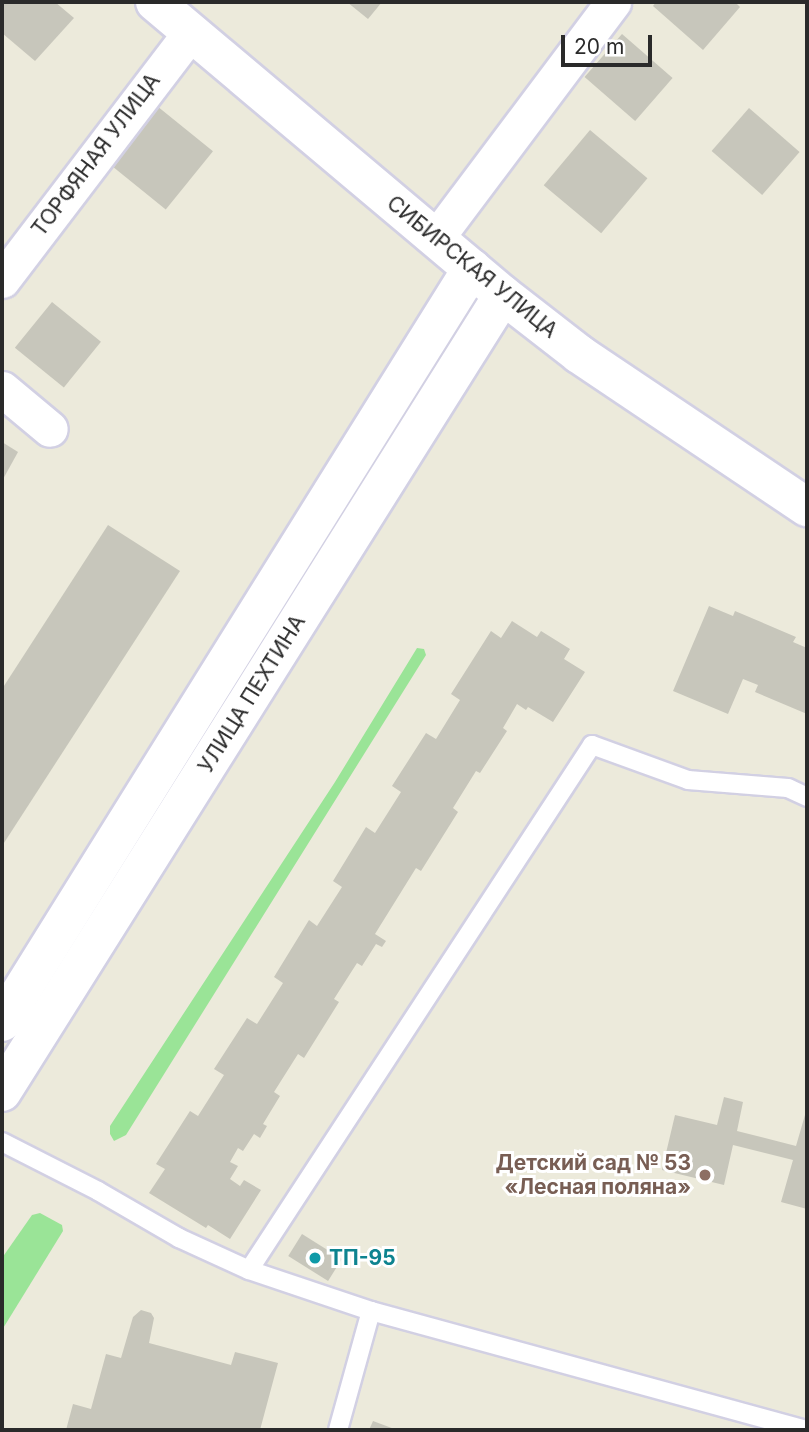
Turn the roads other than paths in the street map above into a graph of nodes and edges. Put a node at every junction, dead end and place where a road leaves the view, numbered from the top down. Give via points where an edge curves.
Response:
1 (155, 2) edge
2 (613, 2) edge
3 (191, 32) junction
4 (436, 238) junction
5 (472, 268) junction
6 (2, 279) edge
7 (503, 295) junction
8 (2, 389) edge
9 (50, 429) dead end
10 (807, 507) edge
11 (807, 797) edge
12 (2, 1022) edge
13 (2, 1092) edge
14 (2, 1142) edge
15 (249, 1270) junction
16 (371, 1311) junction
17 (338, 1430) edge
18 (807, 1430) edge

1 - 3 street, СИБИРСКАЯ УЛИЦА
2 - 4 street
3 - 4 street, СИБИРСКАЯ УЛИЦА
3 - 6 street, ТОРФЯНАЯ УЛИЦА
4 - 5 street, СИБИРСКАЯ УЛИЦА
5 - 7 street, СИБИРСКАЯ УЛИЦА
5 - 12 street, УЛИЦА ПЕХТИНА
7 - 10 street, СИБИРСКАЯ УЛИЦА via 579,354
7 - 13 street, УЛИЦА ПЕХТИНА
8 - 9 street
11 - 15 lane via 788,788 688,780 592,745
14 - 15 lane via 179,1238
15 - 16 lane
16 - 17 lane
16 - 18 lane

